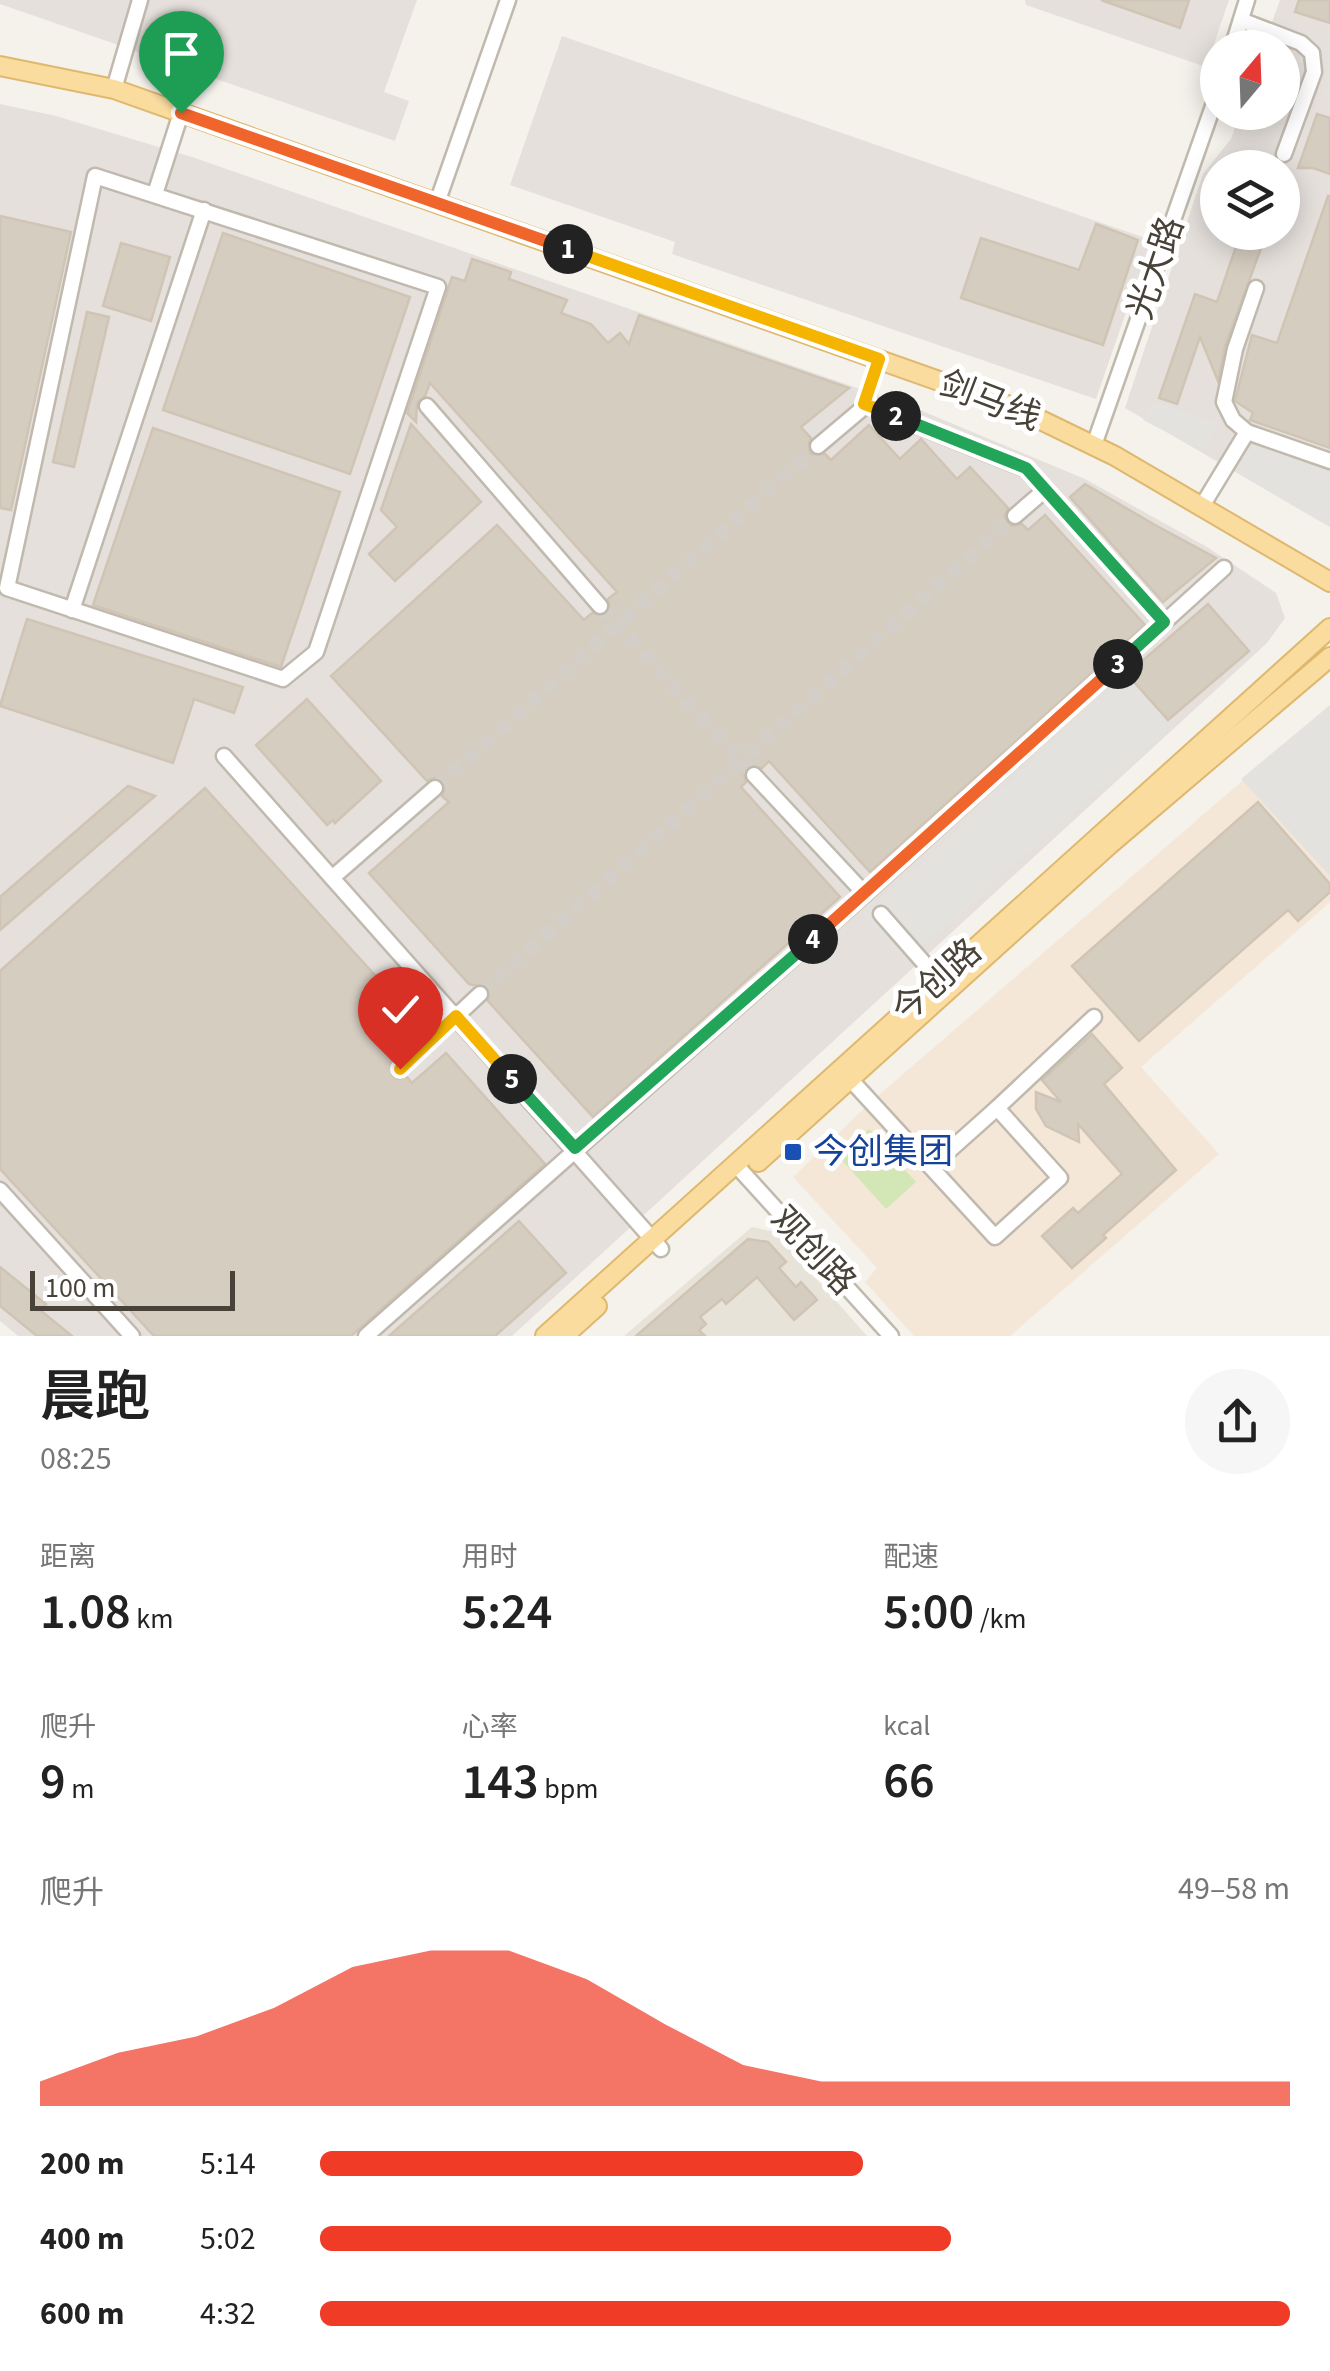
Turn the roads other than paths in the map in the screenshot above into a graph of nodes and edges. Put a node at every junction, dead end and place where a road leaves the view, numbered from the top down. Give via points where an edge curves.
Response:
1 (140, 0) edge
2 (508, 0) edge
3 (1247, 0) edge
4 (1240, 20) junction
5 (1237, 30) edge
6 (0, 66) edge
7 (114, 90) junction
8 (181, 113) junction
9 (1205, 130) edge
10 (1285, 150) edge
11 (155, 194) junction
12 (437, 203) junction
13 (204, 210) junction
14 (1256, 288) dead end
15 (879, 359) junction
16 (864, 404) junction
17 (428, 406) dead end
18 (1247, 432) junction
19 (1094, 445) junction
20 (818, 446) tunnel mouth
21 (1330, 461) edge
22 (1045, 490) junction
23 (1202, 506) junction
24 (1015, 516) tunnel mouth
25 (1224, 568) dead end
26 (1330, 582) edge
27 (600, 606) tunnel mouth
28 (72, 610) junction
29 (1164, 622) junction
30 (1330, 628) edge
31 (1330, 657) edge
32 (224, 756) dead end
33 (754, 775) tunnel mouth
34 (435, 788) tunnel mouth
35 (332, 878) junction
36 (864, 894) junction
37 (880, 914) dead end
38 (938, 980) junction
39 (480, 994) tunnel mouth
40 (456, 1016) junction
41 (1094, 1016) dead end
42 (400, 1069) dead end
43 (850, 1079) junction
44 (997, 1108) junction
45 (575, 1148) junction
46 (932, 1166) junction
47 (740, 1170) junction
48 (0, 1190) edge
49 (657, 1245) junction
50 (132, 1336) edge
51 (366, 1336) edge
52 (545, 1336) edge
53 (564, 1336) edge
54 (891, 1336) edge

1 - 7 street
2 - 12 street
3 - 4 street
4 - 5 street
4 - 10 street via 1312,53 1314,72
6 - 7 main road, 剑马线
7 - 8 main road, 剑马线
8 - 11 street
8 - 12 main road, 剑马线
9 - 19 street, 光大路
11 - 13 street
11 - 28 street via 96,176 6,588
12 - 15 main road, 剑马线
13 - 28 street
13 - 28 street via 438,286 420,341 316,652 283,679
14 - 18 street via 1224,402
15 - 16 street
15 - 19 main road, 剑马线
16 - 20 street
16 - 22 street via 1026,468
17 - 27 street
18 - 21 street
18 - 23 street
19 - 23 main road, 剑马线
22 - 24 street
22 - 29 street
23 - 26 main road, 剑马线
25 - 29 street
29 - 36 street
30 - 38 main road, 今创路
31 - 43 main road, 今创路
32 - 35 street
33 - 36 street
34 - 35 street
35 - 40 street
36 - 45 street
37 - 38 street
38 - 47 main road, 今创路
39 - 40 street
40 - 42 street
40 - 45 street
41 - 44 street
43 - 46 street
43 - 47 main road, 今创路
44 - 46 street
44 - 46 street via 1060,1178 995,1237
45 - 49 street
45 - 51 street
47 - 49 main road, 今创路
47 - 54 street, 观创路
48 - 50 street
49 - 52 main road, 今创路
49 - 53 main road, 今创路

